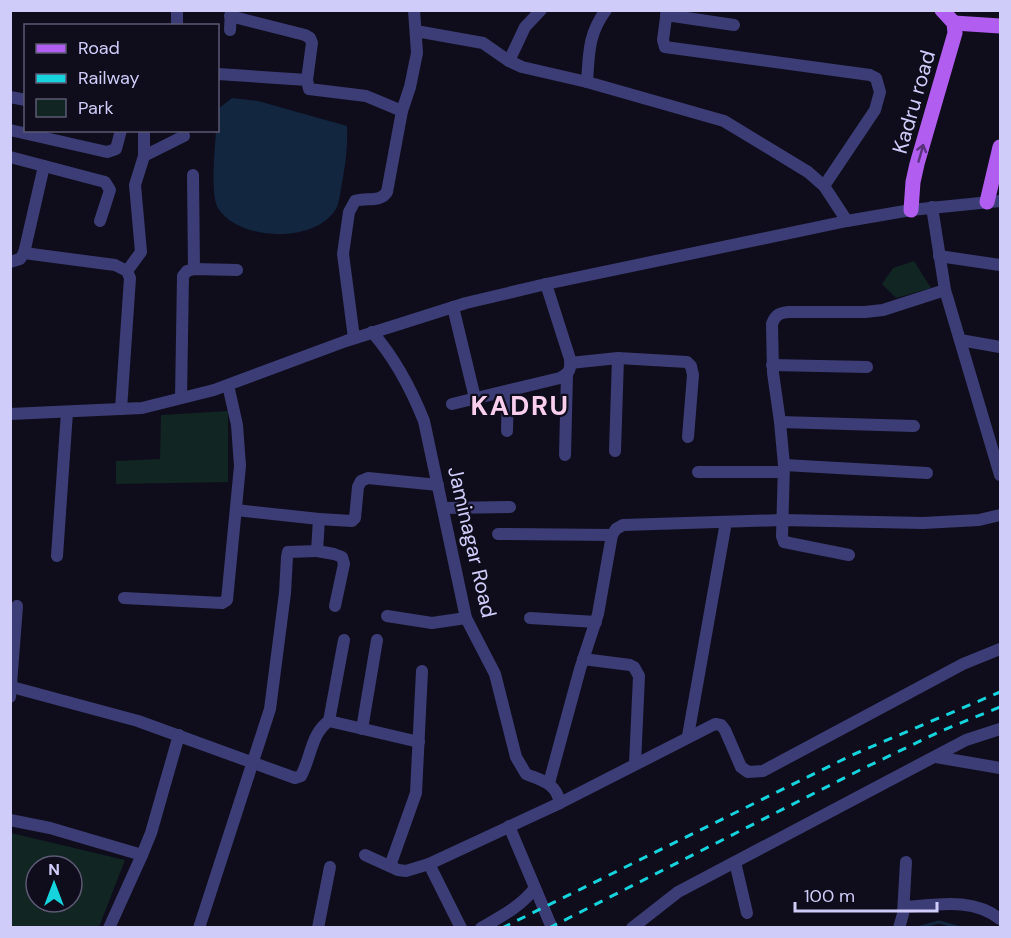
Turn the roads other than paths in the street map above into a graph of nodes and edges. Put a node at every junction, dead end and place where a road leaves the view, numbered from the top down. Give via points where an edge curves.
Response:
1 (414, 10) edge
2 (541, 10) edge
3 (606, 10) edge
4 (942, 10) edge
5 (231, 13) edge
6 (667, 13) edge
7 (954, 23) junction
8 (734, 25) dead end
9 (1000, 26) edge
10 (230, 30) dead end
11 (416, 32) junction
12 (509, 61) junction
13 (219, 74) edge
14 (307, 80) junction
15 (587, 82) junction
16 (402, 111) junction
17 (10, 130) edge
18 (120, 132) edge
19 (144, 132) edge
20 (183, 136) dead end
21 (1000, 147) edge
22 (144, 156) junction
23 (10, 157) edge
24 (44, 166) junction
25 (193, 175) dead end
26 (824, 186) junction
27 (994, 202) edge
28 (932, 207) junction
29 (911, 210) junction
30 (100, 221) dead end
31 (847, 221) junction
32 (24, 253) junction
33 (939, 256) junction
34 (10, 262) edge
35 (1000, 265) edge
36 (194, 269) junction
37 (237, 270) dead end
38 (127, 271) junction
39 (546, 284) junction
40 (945, 290) junction
41 (453, 307) junction
42 (372, 332) junction
43 (354, 338) junction
44 (960, 340) junction
45 (1000, 347) edge
46 (618, 358) junction
47 (772, 365) junction
48 (867, 367) dead end
49 (569, 369) junction
50 (228, 385) junction
51 (508, 391) junction
52 (181, 398) junction
53 (476, 398) junction
54 (452, 404) dead end
55 (121, 409) junction
56 (67, 412) junction
57 (10, 414) edge
58 (780, 422) junction
59 (915, 426) dead end
60 (987, 427) junction
61 (1000, 429) edge
62 (507, 431) dead end
63 (688, 437) dead end
64 (615, 451) dead end
65 (565, 455) dead end
66 (784, 469) junction
67 (698, 472) dead end
68 (927, 473) dead end
69 (1000, 475) edge
70 (438, 485) junction
71 (510, 507) dead end
72 (442, 508) junction
73 (236, 510) junction
74 (1000, 515) edge
75 (319, 519) junction
76 (782, 520) junction
77 (726, 522) junction
78 (498, 534) dead end
79 (612, 536) junction
80 (317, 551) junction
81 (849, 555) dead end
82 (57, 556) dead end
83 (124, 598) dead end
84 (17, 606) dead end
85 (335, 606) dead end
86 (387, 616) dead end
87 (466, 618) junction
88 (530, 618) dead end
89 (596, 622) junction
90 (344, 640) dead end
91 (377, 640) dead end
92 (1000, 649) edge
93 (583, 659) junction
94 (423, 671) dead end
95 (11, 692) edge
96 (330, 722) junction
97 (362, 729) junction
98 (1000, 729) edge
99 (179, 735) junction
100 (688, 736) junction
101 (419, 742) junction
102 (936, 757) junction
103 (252, 761) junction
104 (635, 764) junction
105 (1000, 768) edge
106 (549, 783) junction
107 (560, 803) junction
108 (10, 820) edge
109 (511, 826) junction
110 (142, 855) junction
111 (365, 855) dead end
112 (735, 862) junction
113 (906, 862) dead end
114 (429, 864) junction
115 (390, 866) junction
116 (330, 867) dead end
117 (535, 888) junction
118 (903, 907) junction
119 (747, 913) dead end
120 (1000, 920) edge
121 (109, 927) edge
122 (199, 927) edge
123 (318, 927) edge
124 (462, 927) edge
125 (481, 927) edge
126 (552, 927) edge
127 (632, 927) edge
128 (899, 927) edge

1 - 11 street
2 - 12 street via 525,27
3 - 15 street via 592,36
4 - 7 main road
5 - 10 street
5 - 14 street via 310,38
6 - 8 street
6 - 26 street via 663,44 670,49 876,78 880,93 875,110
7 - 9 main road
29 -> 7 main road, Kadru road via 917,164 952,47
11 - 12 street via 483,43
11 - 16 street via 417,53
12 - 15 street
13 - 14 street
14 - 16 street via 309,89 314,91 366,96
15 - 26 street via 724,121 808,172
16 - 43 street via 387,192 379,199 355,201 349,212 343,254
17 - 18 street via 107,152 116,149
19 - 22 street
20 - 22 street
21 - 27 main road
22 - 38 street via 135,185 141,252
23 - 24 street
24 - 30 street via 105,182 109,194
24 - 32 street
25 - 36 street
26 - 31 street
27 - 28 street
28 - 29 street
28 - 33 street
29 - 31 street
31 - 39 street
32 - 34 street
32 - 38 street via 115,265
33 - 35 street
33 - 40 street
36 - 37 street
36 - 52 street via 187,271 182,281
38 - 55 street via 130,278
39 - 41 street
39 - 49 street
40 - 44 street
40 - 47 street via 884,310 780,313 772,324
41 - 42 street
41 - 53 street
42 - 43 street
42 - 70 street, Jaminagar Road via 417,404
43 - 50 street
44 - 45 street
44 - 60 street
46 - 49 street
46 - 63 street via 678,361 692,366
46 - 64 street
47 - 48 street
47 - 58 street
49 - 51 street via 560,378
49 - 65 street
50 - 52 street
50 - 73 street via 240,446
51 - 53 street
51 - 62 street
52 - 55 street
53 - 54 street
55 - 56 street
56 - 57 street
56 - 82 street
58 - 59 street
58 - 66 street
60 - 61 street
60 - 69 street
66 - 67 street
66 - 68 street
66 - 76 street
70 - 72 street, Jaminagar Road
70 - 75 street via 368,478 358,487 352,521
71 - 72 street
72 - 87 street, Jaminagar Road
73 - 75 street
73 - 83 street via 227,600 222,603
74 - 76 street via 923,523
75 - 80 street
76 - 77 street
76 - 81 street via 784,542
77 - 79 street via 622,525
77 - 100 street
78 - 79 street
79 - 89 street
80 - 85 street via 334,554 344,564
80 - 103 street via 288,552 270,709
84 - 95 street
86 - 87 street via 432,622
87 - 106 street, Jaminagar Road via 495,674 521,767 526,774
88 - 89 street
89 - 93 street
90 - 96 street
91 - 97 street
92 - 100 street via 963,664 763,771 748,772 741,767 721,725
93 - 104 street via 630,666 637,671
93 - 106 street
94 - 101 street
95 - 99 street via 138,721
96 - 97 street
96 - 103 street via 317,733 301,776 288,776
97 - 101 street
98 - 102 street via 966,740
99 - 103 street
99 - 110 street
100 - 104 street
101 - 115 street via 416,793
102 - 105 street
102 - 112 street
103 - 122 street
104 - 107 street
106 - 107 street
107 - 109 street
108 - 110 street
109 - 114 street
109 - 117 street
110 - 121 street
111 - 115 street
112 - 119 street
112 - 127 street via 678,892
113 - 118 street
114 - 115 street via 406,871
114 - 124 street
116 - 123 street
117 - 125 street via 514,909
117 - 126 street
118 - 120 street via 967,904 985,909
118 - 128 street

